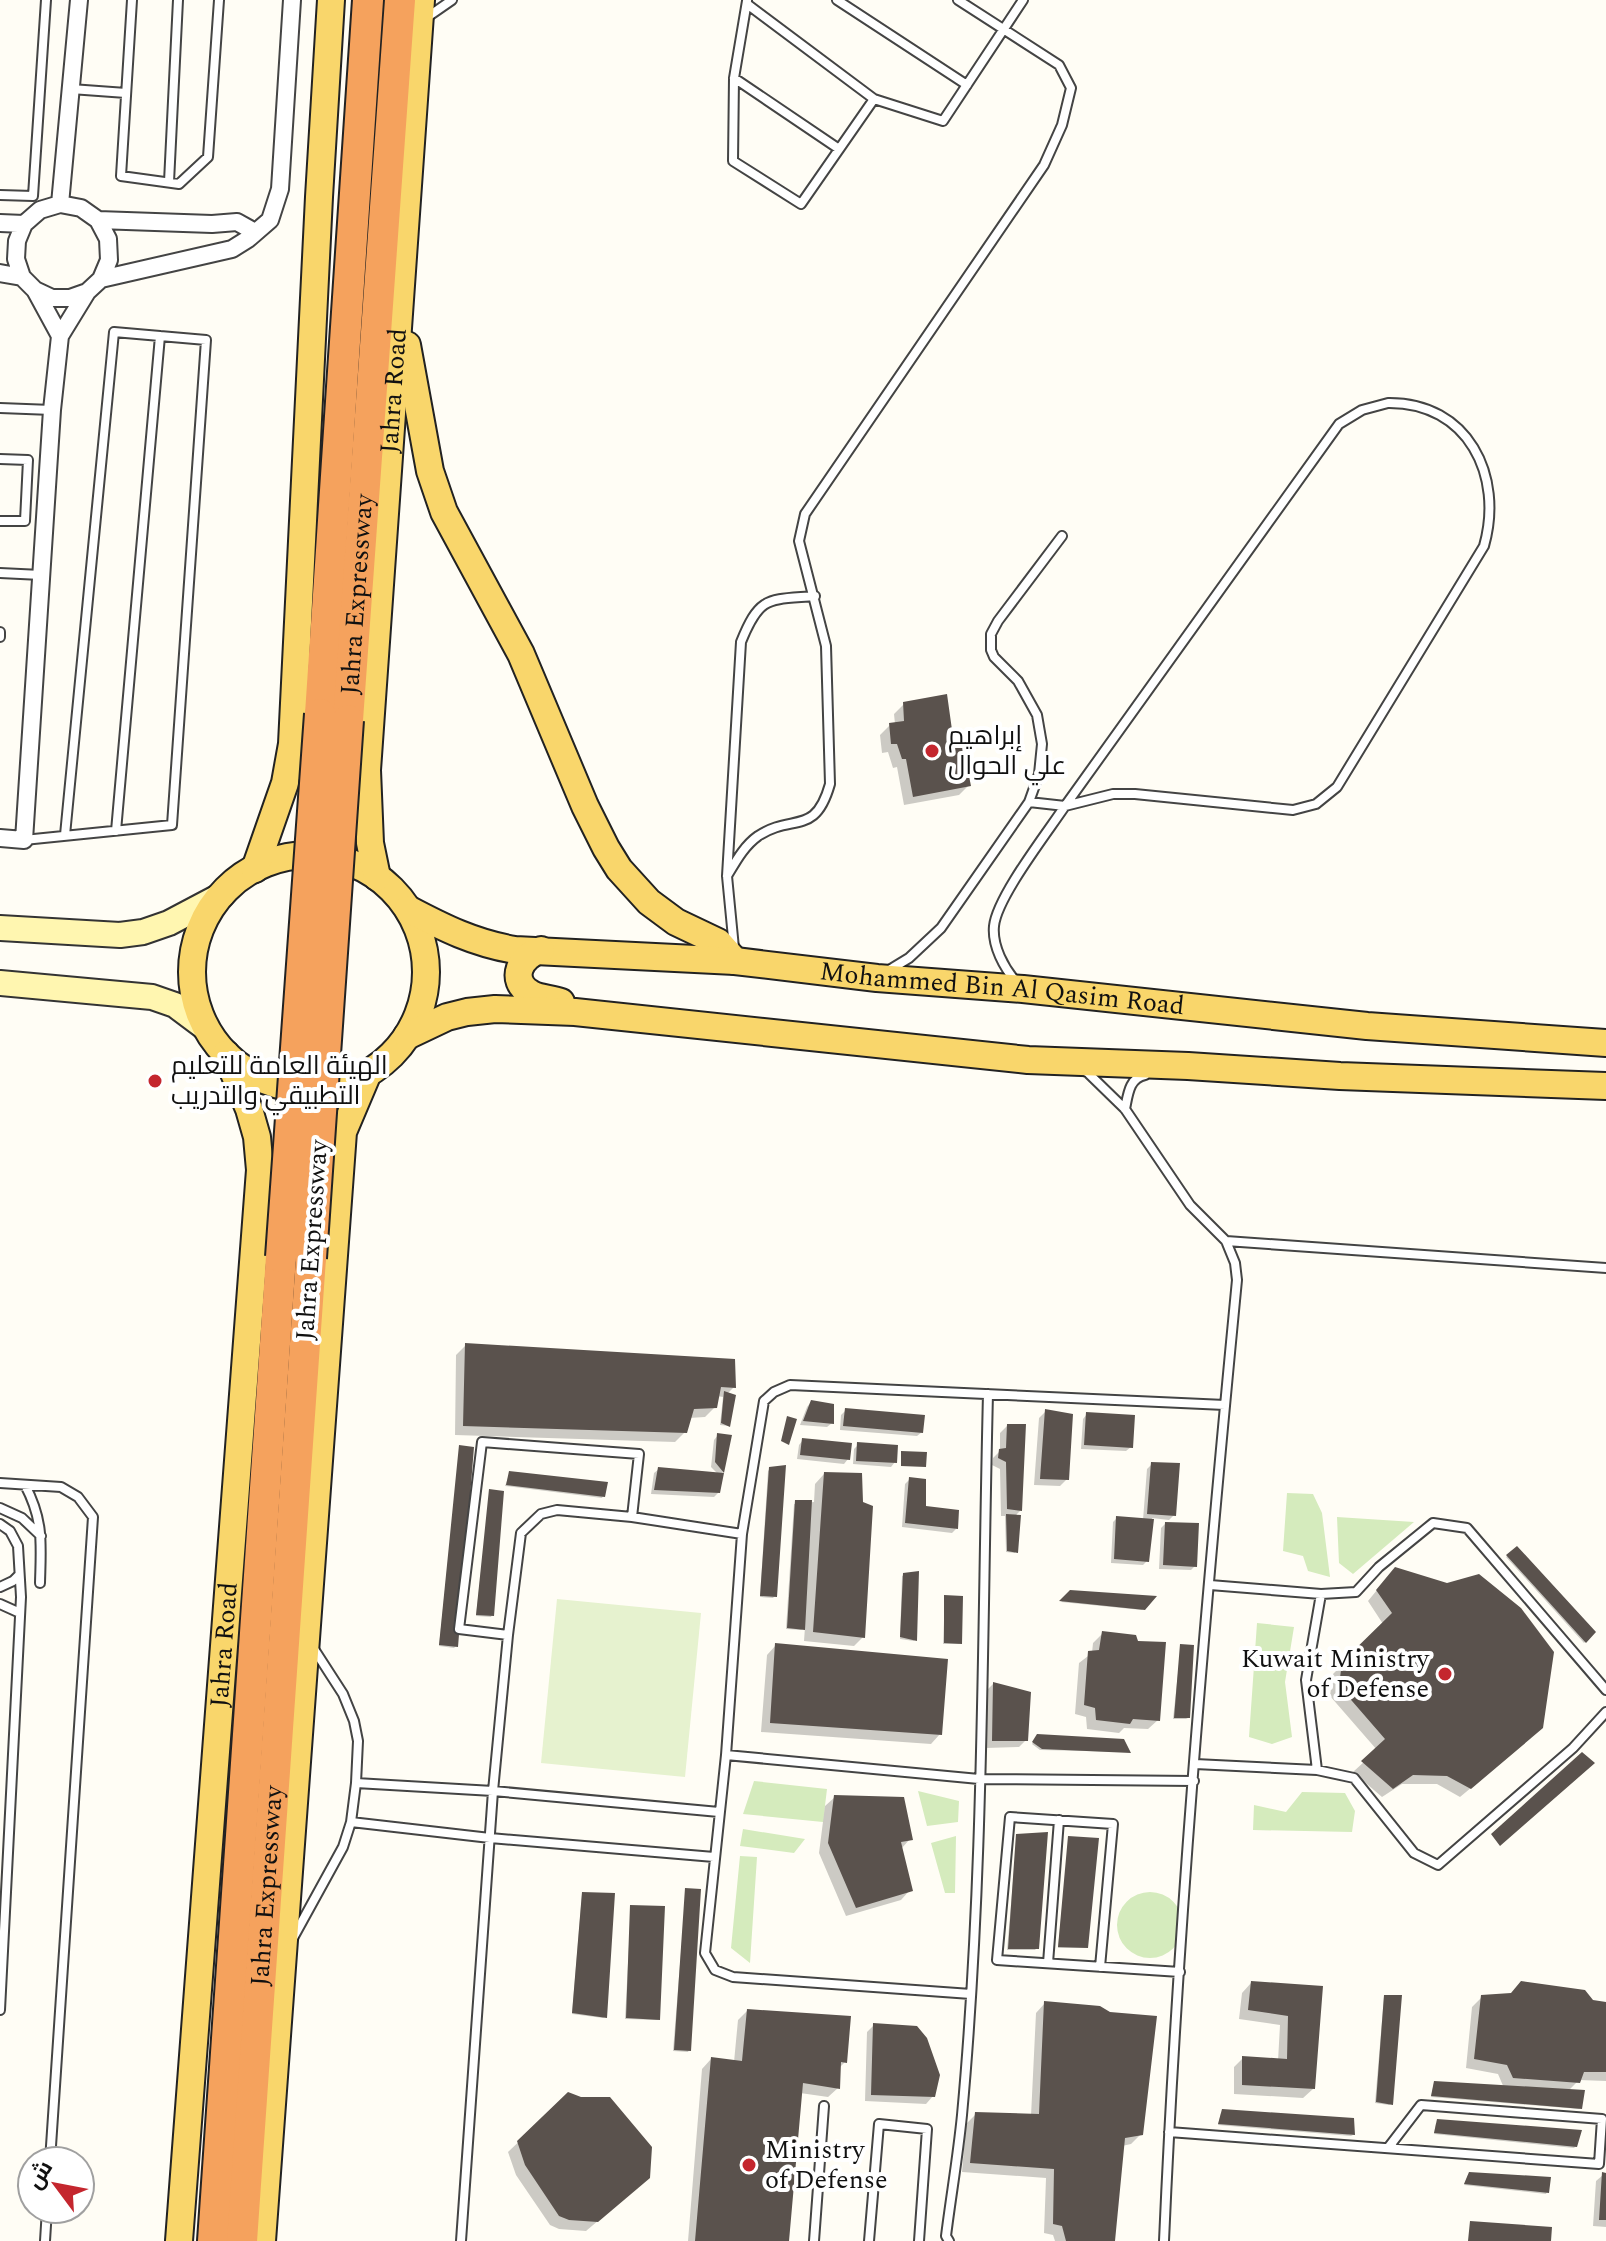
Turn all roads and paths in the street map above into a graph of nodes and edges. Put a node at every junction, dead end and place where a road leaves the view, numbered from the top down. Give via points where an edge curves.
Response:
1 (46, 0) edge
2 (79, 0) edge
3 (132, 0) edge
4 (178, 0) edge
5 (219, 0) edge
6 (292, 0) edge
7 (331, 0) edge
8 (368, 0) edge
9 (400, 0) edge
10 (452, 0) edge
11 (837, 0) edge
12 (958, 0) edge
13 (1023, 0) edge
14 (747, 2) edge
15 (420, 12) edge
16 (1003, 30) junction
17 (734, 78) junction
18 (967, 85) junction
19 (71, 89) junction
20 (126, 93) junction
21 (874, 99) junction
22 (839, 149) junction
23 (169, 182) junction
24 (0, 195) edge
25 (60, 204) junction
26 (98, 220) junction
27 (0, 223) edge
28 (24, 224) junction
29 (255, 232) junction
30 (0, 273) edge
31 (22, 277) junction
32 (101, 279) junction
33 (35, 290) junction
34 (87, 292) junction
35 (399, 314) junction
36 (60, 336) junction
37 (160, 336) junction
38 (0, 408) edge
39 (52, 410) junction
40 (392, 420) junction
41 (399, 450) dead end
42 (0, 459) edge
43 (0, 521) edge
44 (1062, 536) dead end
45 (392, 543) dead end
46 (381, 567) junction
47 (0, 573) edge
48 (42, 575) junction
49 (815, 596) junction
50 (1029, 802) junction
51 (1065, 806) junction
52 (116, 831) junction
53 (65, 835) junction
54 (0, 838) edge
55 (24, 840) junction
56 (255, 869) junction
57 (727, 876) junction
58 (377, 877) junction
59 (222, 895) junction
60 (408, 909) junction
61 (0, 928) edge
62 (541, 950) junction
63 (735, 961) junction
64 (877, 978) junction
65 (0, 983) edge
66 (1023, 989) junction
67 (575, 1012) junction
68 (207, 1029) junction
69 (407, 1036) junction
70 (1606, 1043) edge
71 (226, 1054) junction
72 (1050, 1061) junction
73 (1188, 1066) junction
74 (368, 1073) junction
75 (1606, 1086) edge
76 (1125, 1109) junction
77 (1226, 1241) junction
78 (1606, 1268) edge
79 (988, 1394) junction
80 (1225, 1405) junction
81 (0, 1483) edge
82 (25, 1485) junction
83 (0, 1508) edge
84 (632, 1517) junction
85 (0, 1524) edge
86 (742, 1534) junction
87 (41, 1536) junction
88 (19, 1575) junction
89 (40, 1583) dead end
90 (1210, 1585) junction
91 (0, 1587) edge
92 (1321, 1594) junction
93 (0, 1604) edge
94 (20, 1613) junction
95 (508, 1635) junction
96 (306, 1636) junction
97 (1606, 1690) edge
98 (1606, 1712) edge
99 (726, 1755) junction
100 (1195, 1764) junction
101 (1317, 1770) junction
102 (979, 1779) junction
103 (1194, 1781) junction
104 (356, 1783) junction
105 (493, 1791) junction
106 (719, 1812) junction
107 (1059, 1820) junction
108 (351, 1822) junction
109 (490, 1838) junction
110 (714, 1857) junction
111 (283, 1956) junction
112 (1048, 1963) junction
113 (1100, 1967) junction
114 (1180, 1972) junction
115 (971, 1994) junction
116 (0, 2010) edge
117 (824, 2106) dead end
118 (1169, 2132) junction
119 (51, 2145) edge
120 (1388, 2148) junction
121 (258, 2239) edge
122 (179, 2241) edge
123 (213, 2241) edge
124 (461, 2241) edge
125 (814, 2241) edge
126 (869, 2241) edge
127 (919, 2241) edge
128 (949, 2241) edge
129 (1164, 2241) edge

1 - 24 lane via 33,196
2 - 19 street
3 - 20 lane
4 - 23 lane
5 - 23 lane via 208,157 179,184
6 - 29 street via 280,189 270,220
7 - 56 main road via 292,744 285,783
8 - 123 highway, Jahra Expressway, bridge
9 - 121 highway, Jahra Expressway, bridge via 349,704
10 - 15 lane via 431,14
11 - 18 lane
12 - 16 lane
13 - 16 lane
14 - 17 lane
14 - 21 lane
15 - 35 main road, Jahra Road
16 - 18 lane
16 - 49 lane via 1059,65 1071,88 1062,125 1044,165 805,514 799,541
17 - 22 lane
17 - 22 lane via 733,161 801,204
18 - 21 lane via 943,121
19 - 20 lane
19 - 25 street
20 - 23 lane via 121,176
21 - 22 lane
25 - 26 street via 81,208
25 - 28 street via 40,210
26 - 29 street via 237,222
26 - 32 street via 108,239 109,260
27 - 28 street
28 - 31 street via 16,259
29 - 32 street via 232,249
30 - 31 street
31 - 33 street
32 - 34 street
33 - 34 street via 52,298
33 - 36 street
34 - 36 street
35 - 40 main road, Jahra Road
35 - 63 main road via 430,471 444,512 521,654 606,848 649,902 718,942
36 - 39 street
37 - 52 lane
37 - 52 lane via 206,340 172,825
37 - 53 lane via 114,332
38 - 39 lane
39 - 48 street
40 - 41 lane
40 - 46 main road, Jahra Road
42 - 43 lane via 28,460 25,521
44 - 50 lane via 991,634 994,657 1018,681 1037,715 1042,744
45 - 46 lane
46 - 58 main road, Jahra Road via 367,770
47 - 48 lane
48 - 55 street
49 - 57 lane via 767,601 751,618 741,642
49 - 57 lane via 826,646 830,784 824,806 810,818 746,845
50 - 51 lane
50 - 64 lane via 941,928
51 - 51 lane via 1135,794 1293,810 1316,804 1337,787 1484,546 1490,514 1487,479 1461,433 1441,415 1402,403 1362,410 1339,424
51 - 66 lane via 1001,903 994,926 1000,957
52 - 53 lane
53 - 55 lane
54 - 55 street
56 - 58 main road via 275,860 317,855 338,858
56 - 59 main road
57 - 63 lane
58 - 60 main road
59 - 61 street via 169,923 131,934
59 - 68 main road via 205,921 192,970
60 - 62 main road, Mohammed Bin Al Qasim Road via 490,946
60 - 69 main road via 424,950 426,972 424,995
62 - 63 main road, Mohammed Bin Al Qasim Road
62 - 67 main road via 520,966 522,986
63 - 64 main road, Mohammed Bin Al Qasim Road
64 - 66 main road, Mohammed Bin Al Qasim Road
65 - 68 street via 152,997 175,1005
66 - 70 main road, Mohammed Bin Al Qasim Road via 1367,1026
67 - 69 main road via 467,1012
67 - 72 main road
68 - 71 main road
69 - 74 main road
71 - 74 main road via 261,1079 304,1089 347,1083
71 - 122 main road, Jahra Road via 249,1109 260,1170
72 - 73 main road
72 - 76 lane via 1087,1072
73 - 75 main road
73 - 76 lane via 1139,1076 1130,1086
74 - 96 main road via 343,1132
76 - 77 lane via 1190,1205
77 - 78 lane
77 - 80 lane via 1237,1280
79 - 80 lane
79 - 86 lane via 790,1385 774,1392 764,1401
79 - 102 lane
80 - 90 lane
81 - 82 lane
82 - 87 lane
82 - 119 lane via 61,1487 78,1497 93,1517
83 - 87 lane via 22,1518
84 - 86 lane
84 - 95 lane via 557,1510 541,1514 521,1533
84 - 95 lane via 639,1454 482,1442 459,1629
85 - 88 lane via 18,1546
86 - 99 lane
87 - 89 lane
88 - 91 lane
88 - 94 lane
90 - 92 lane
90 - 100 lane
92 - 97 lane via 1356,1592 1433,1523 1467,1528
92 - 101 lane via 1306,1680
93 - 94 lane
94 - 116 lane
95 - 105 lane
96 - 104 lane via 354,1721
96 - 111 main road
98 - 101 lane via 1573,1748 1438,1865 1414,1853 1354,1778
99 - 102 lane
99 - 106 lane
100 - 101 lane
100 - 103 lane
102 - 103 lane
102 - 115 lane
103 - 114 lane
104 - 105 lane
104 - 108 lane
105 - 106 lane
105 - 109 lane
106 - 110 lane
107 - 112 lane
107 - 112 lane via 1010,1817 997,1960
107 - 113 lane via 1113,1824
108 - 109 lane
108 - 111 lane via 343,1847
109 - 110 lane
109 - 124 lane
110 - 115 lane via 705,1953 715,1970 733,1977
111 - 121 main road
112 - 113 lane
113 - 114 lane
114 - 118 lane
115 - 128 lane
117 - 125 lane
118 - 120 lane
118 - 129 lane
120 - 120 lane via 1599,2164 1602,2119 1421,2105
126 - 127 lane via 879,2124 927,2129

